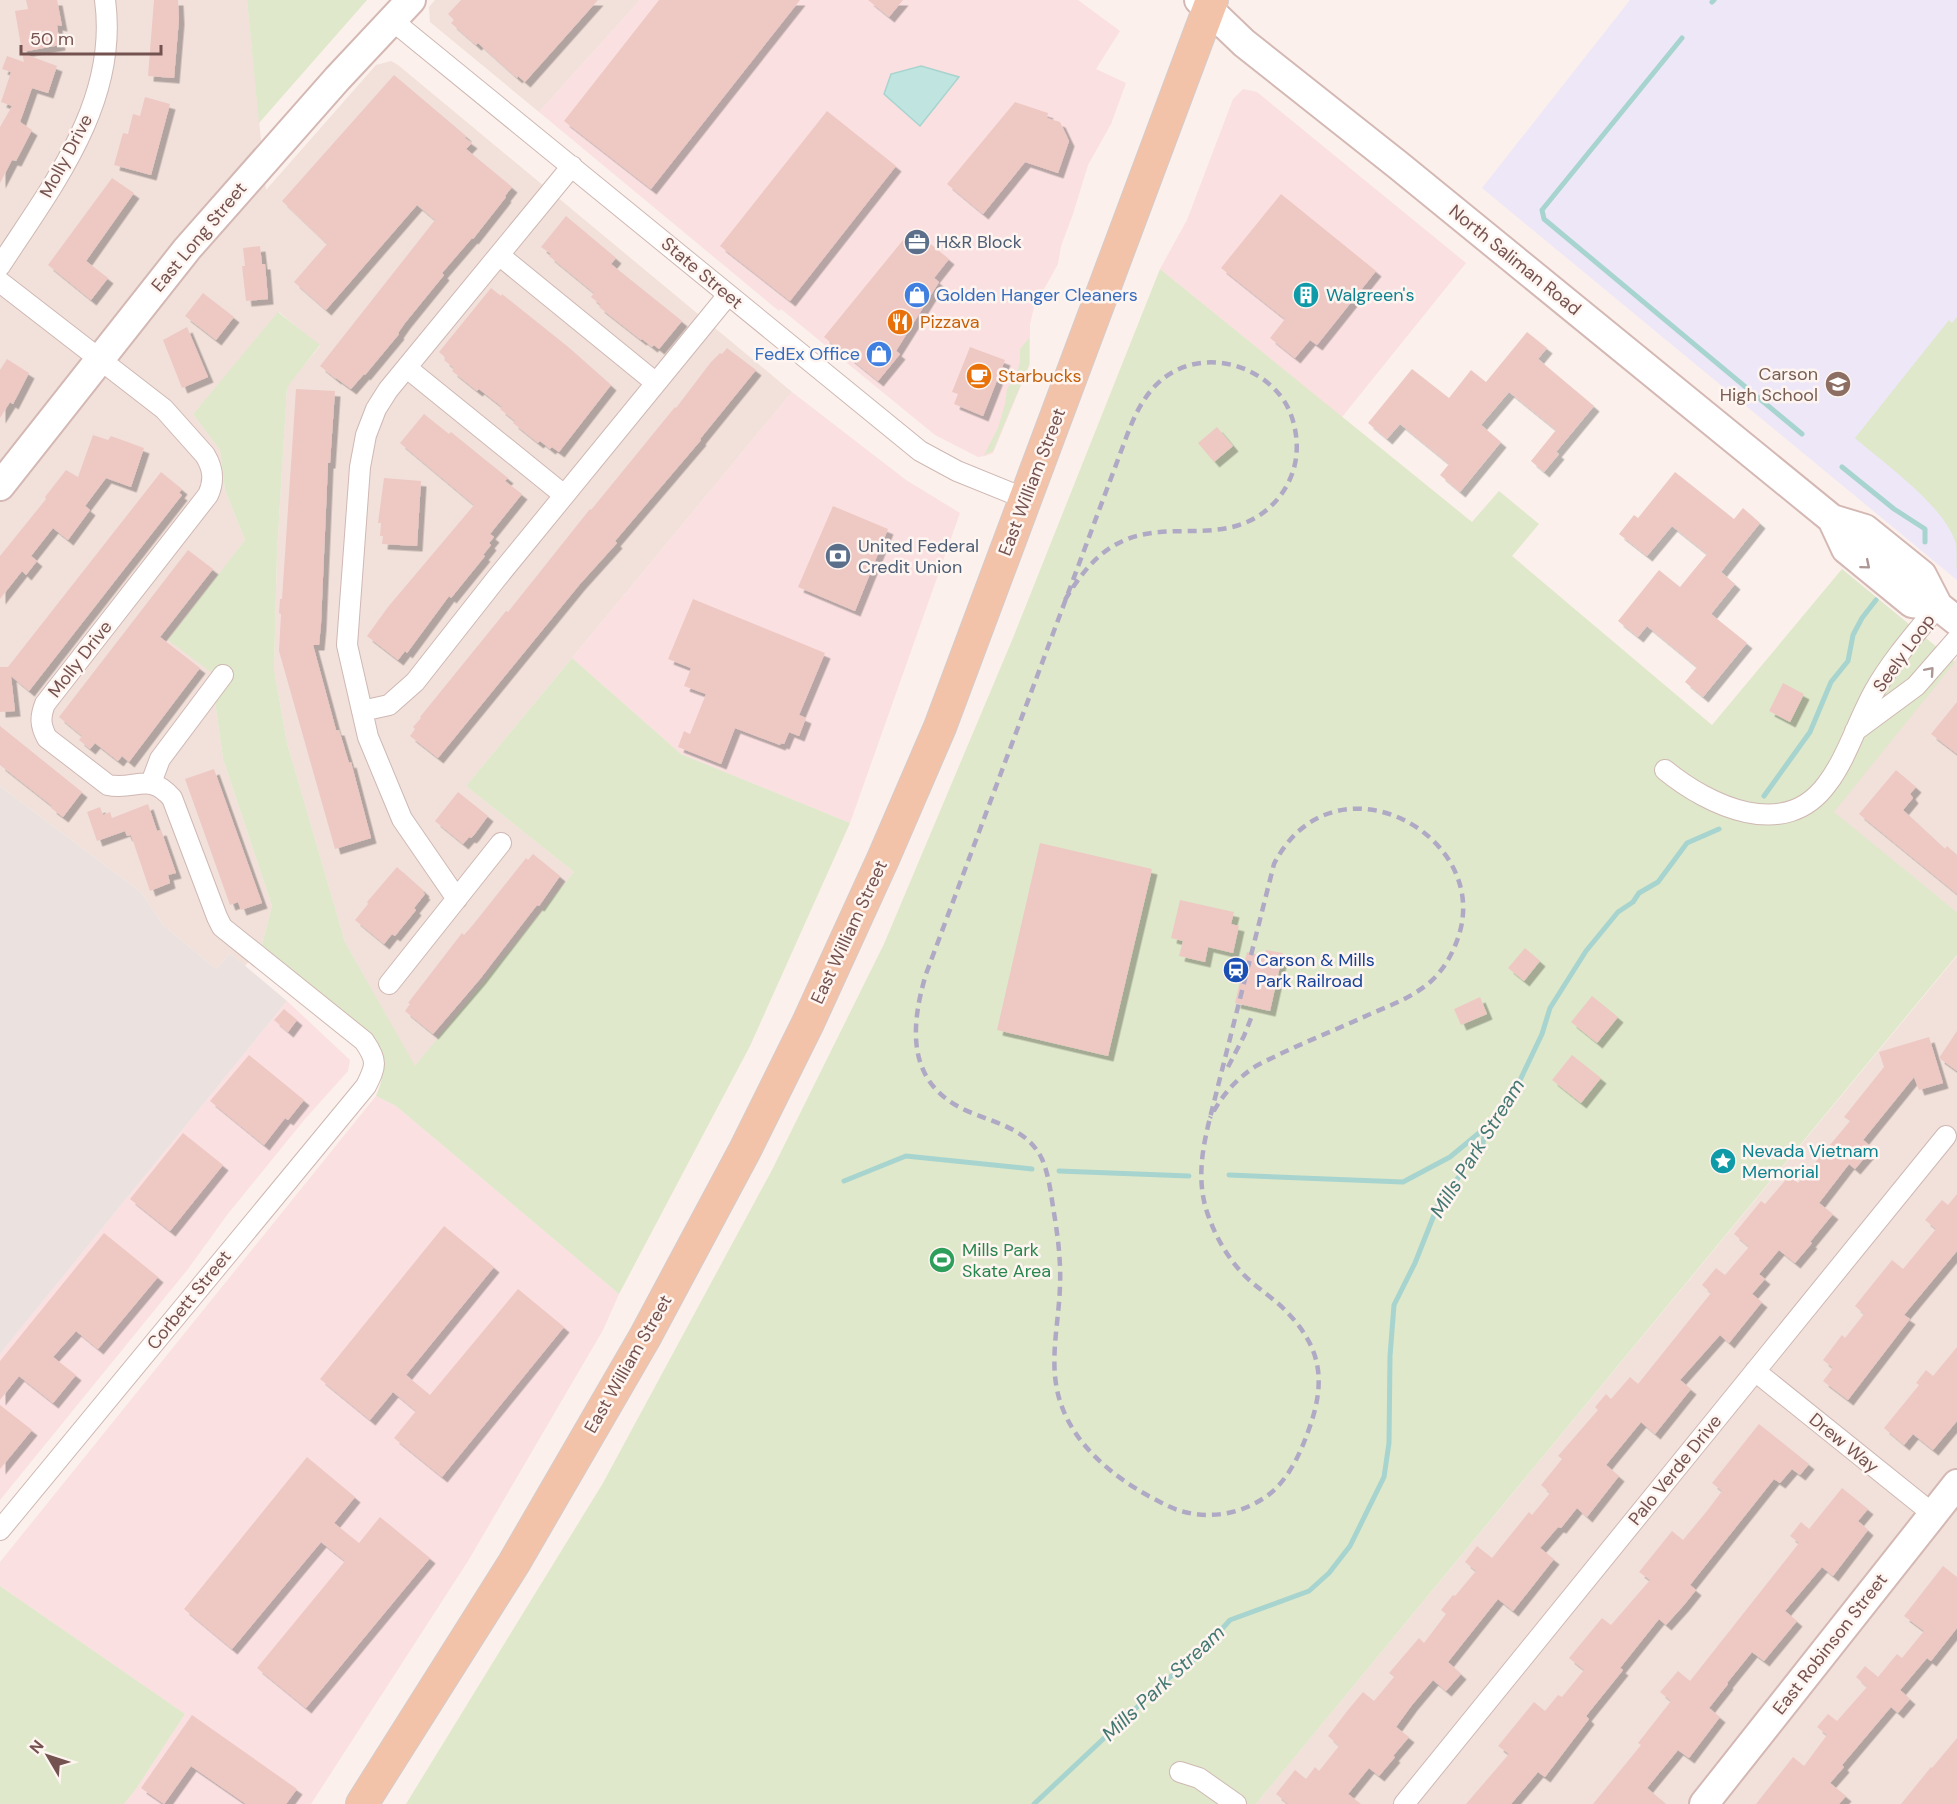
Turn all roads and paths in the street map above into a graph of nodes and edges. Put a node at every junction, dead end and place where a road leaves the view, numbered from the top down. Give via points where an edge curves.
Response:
1 (105, 0) edge
2 (411, 0) edge
3 (1206, 3) edge
4 (393, 21) junction
5 (572, 166) junction
6 (499, 255) junction
7 (0, 266) edge
8 (0, 282) edge
9 (728, 295) junction
10 (100, 360) junction
11 (407, 368) junction
12 (656, 383) junction
13 (0, 486) edge
14 (564, 495) junction
15 (1026, 499) junction
16 (1948, 613) edge
17 (1957, 639) edge
18 (223, 675) dead end
19 (362, 711) junction
20 (1853, 733) junction
21 (1665, 770) dead end
22 (151, 783) junction
23 (501, 843) dead end
24 (457, 899) junction
25 (389, 984) dead end
26 (1946, 1136) dead end
27 (1755, 1371) junction
28 (1957, 1484) edge
29 (1933, 1514) junction
30 (0, 1530) edge
31 (1180, 1772) dead end
32 (362, 1804) edge
33 (1236, 1804) edge
34 (1404, 1804) edge
35 (1704, 1804) edge

1 - 7 street, Molly Drive via 104,65 95,103 76,147
2 - 4 street, East Long Street
3 - 15 main road, East William Street
3 - 16 street, North Saliman Road via 1244,43 1832,519 1865,529 1922,575
4 - 5 street, State Street
4 - 10 street, East Long Street via 187,249
5 - 6 street
5 - 9 street, State Street
6 - 11 street
6 - 12 street
8 - 10 street, Molly Drive
9 - 12 street
9 - 15 street, State Street via 920,451
10 - 13 street, East Long Street
10 - 22 street, Molly Drive via 164,409 210,463 212,486 45,704 40,717 47,738 108,786
11 - 14 street
11 - 19 street via 376,409 360,467 347,645
12 - 14 street
14 - 19 street via 415,682 389,705
15 - 32 main road, East William Street via 909,799 813,1013 745,1150 645,1337 514,1563
16 - 20 street, Seely Loop via 1887,670
20 -> 17 street, Seely Loop via 1916,686
18 - 22 street via 160,759
19 - 24 street via 368,737 402,819
20 - 21 street, Seely Loop via 1822,791 1799,807 1772,815 1752,814 1717,803
22 - 30 street, Corbett Street via 172,798 222,927 364,1041 372,1052 375,1069 366,1086
23 - 24 street
24 - 25 street
26 - 27 street, Palo Verde Drive
27 - 29 street, Drew Way
27 - 34 street, Palo Verde Drive
28 - 29 street, East Robinson Street
29 - 35 street, East Robinson Street
31 - 33 street via 1199,1778

